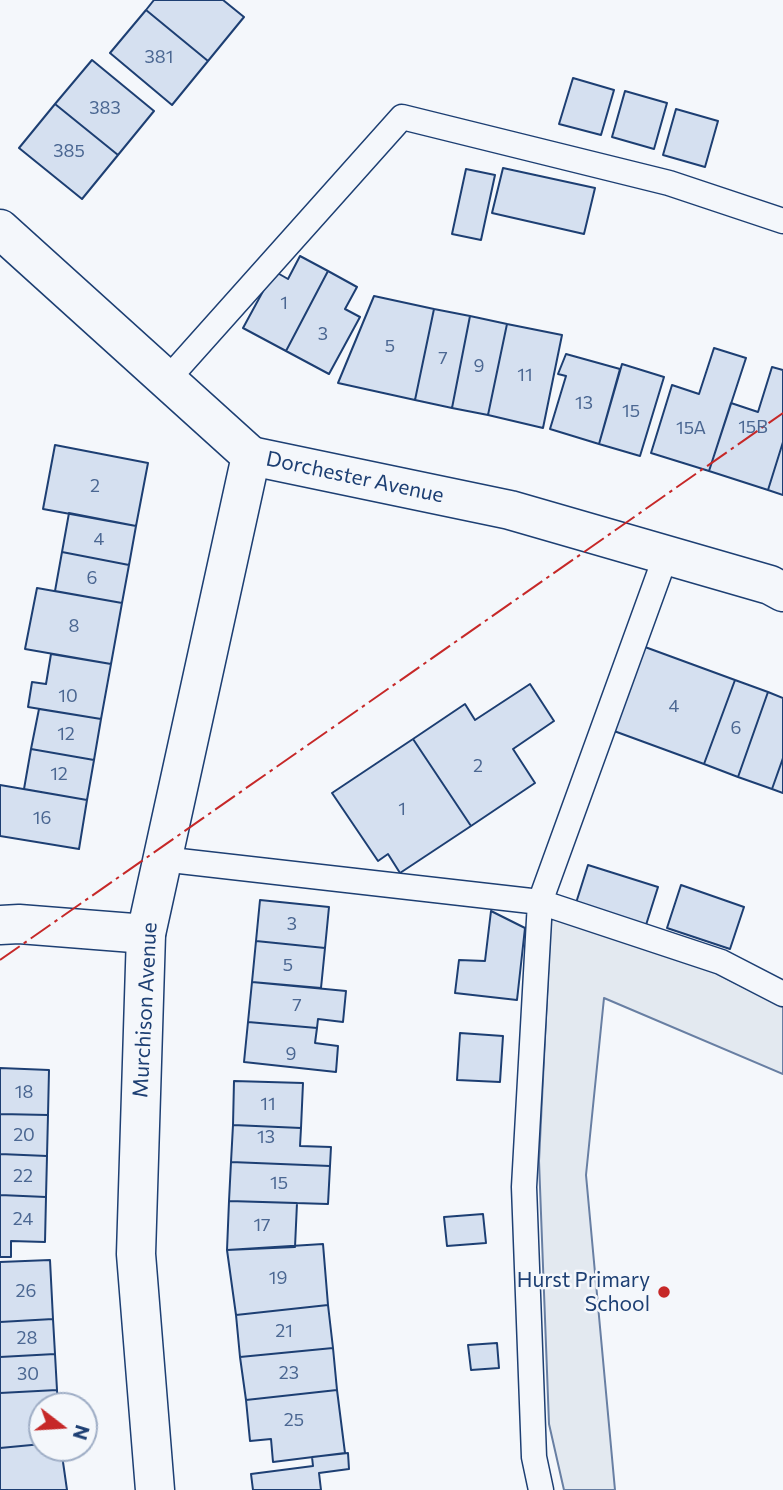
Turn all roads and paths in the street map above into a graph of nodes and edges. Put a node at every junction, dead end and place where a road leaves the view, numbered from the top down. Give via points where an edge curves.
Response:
1 (783, 221) edge
2 (0, 229) edge
3 (167, 380) junction
4 (251, 456) junction
5 (666, 555) junction
6 (783, 592) edge
7 (162, 859) junction
8 (540, 902) junction
9 (0, 925) edge
10 (146, 934) junction
11 (783, 995) edge
12 (155, 1490) edge
13 (541, 1490) edge

1 - 3 lane via 669,183 402,117
2 - 3 street, Dorchester Avenue
3 - 4 street, Dorchester Avenue
4 - 5 street, Dorchester Avenue via 510,510
4 - 7 street, Murchison Avenue
5 - 6 street, Dorchester Avenue
5 - 8 lane
7 - 8 lane
7 - 10 street, Murchison Avenue
8 - 11 lane via 721,962
8 - 13 lane via 524,1187 534,1457
9 - 10 street
10 - 12 street, Murchison Avenue via 136,1254

